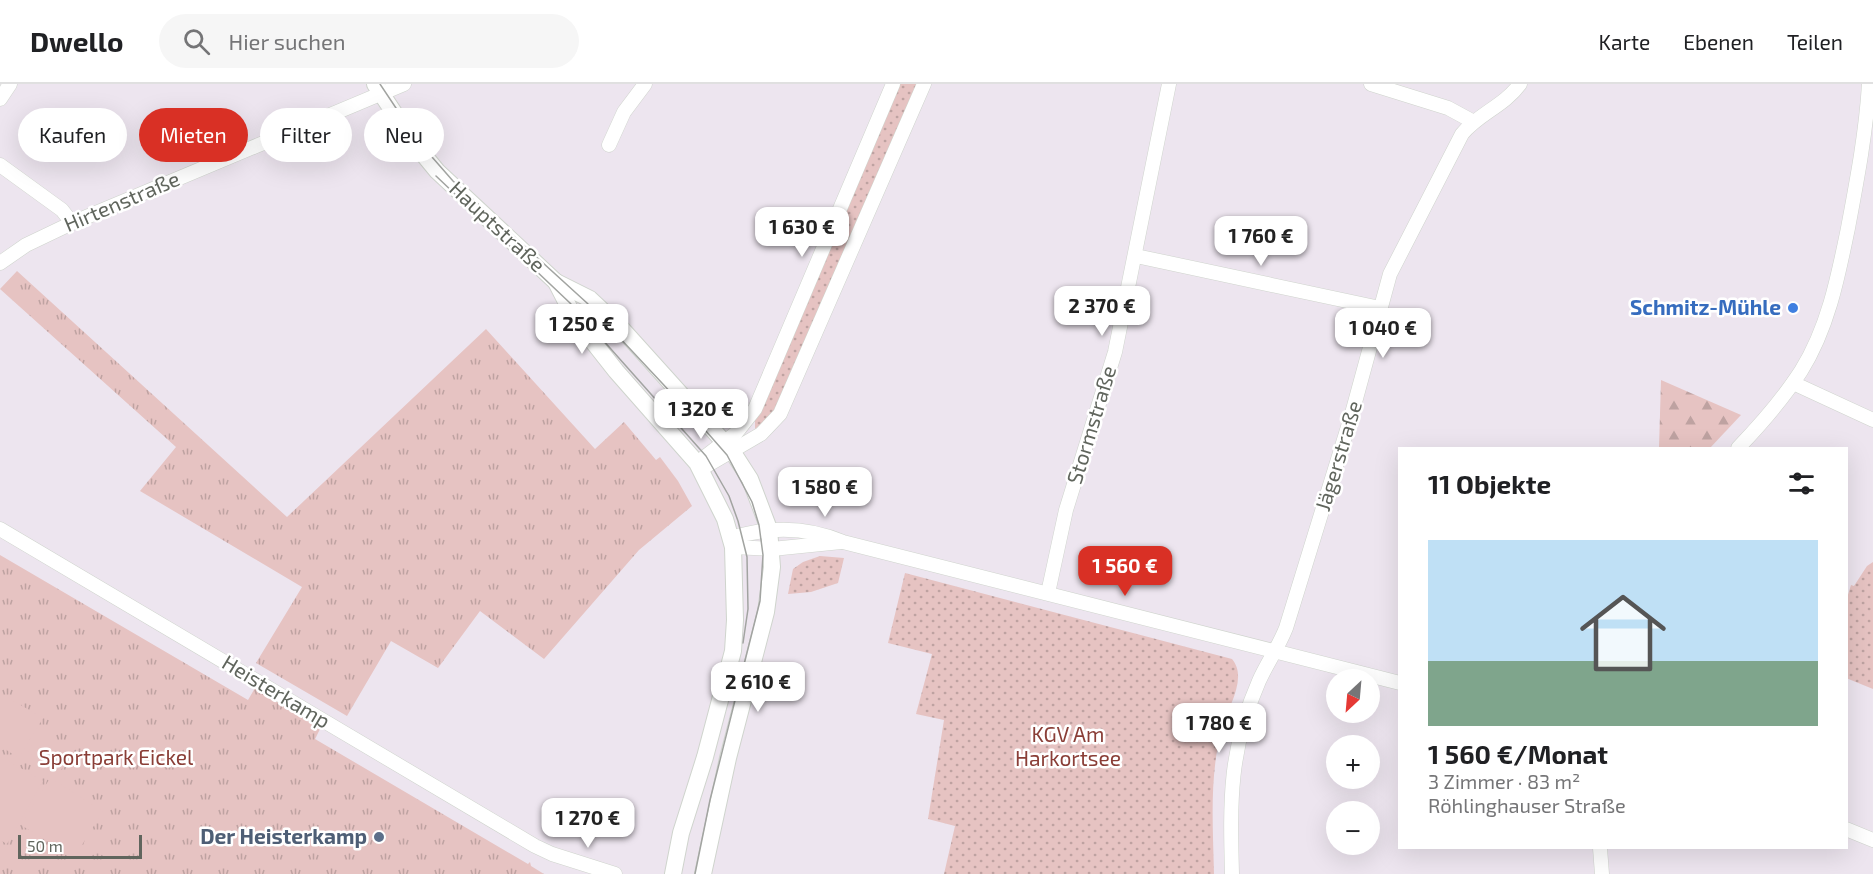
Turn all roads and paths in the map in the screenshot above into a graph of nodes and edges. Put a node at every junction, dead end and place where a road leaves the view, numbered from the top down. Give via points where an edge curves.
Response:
1 (10, 84) edge
2 (404, 84) edge
3 (645, 84) edge
4 (893, 84) edge
5 (924, 84) edge
6 (1169, 84) edge
7 (1371, 84) edge
8 (1520, 84) edge
9 (1869, 84) edge
10 (378, 89) edge
11 (0, 99) edge
12 (1472, 121) junction
13 (609, 145) dead end
14 (0, 165) edge
15 (72, 223) junction
16 (1136, 256) junction
17 (0, 263) edge
18 (556, 282) junction
19 (1380, 308) junction
20 (1793, 383) junction
21 (1873, 420) edge
22 (728, 447) junction
23 (1739, 447) edge
24 (699, 466) junction
25 (0, 529) edge
26 (769, 529) junction
27 (732, 542) junction
28 (843, 542) junction
29 (772, 549) junction
30 (1048, 593) junction
31 (1276, 653) junction
32 (1398, 683) edge
33 (1848, 830) edge
34 (1873, 840) edge
35 (1600, 849) edge
36 (552, 854) junction
37 (581, 874) edge
38 (615, 874) edge
39 (673, 874) edge
40 (704, 874) edge
41 (1232, 874) edge
42 (1602, 874) edge

1 - 11 street
2 - 10 street, Hirtenstraße
3 - 13 street via 624,112
4 - 22 street via 755,409
5 - 22 street via 787,400 771,425
6 - 16 street, Stormstraße
7 - 12 street via 1448,108
8 - 12 street, Jägerstraße via 1502,102
9 - 20 street via 1863,148 1839,270 1816,342
10 - 15 street, Hirtenstraße
10 - 18 street, Hauptstraße via 437,171
12 - 19 street, Jägerstraße via 1396,260
14 - 15 street via 62,210
15 - 17 street, Hirtenstraße via 26,245
16 - 19 street
16 - 30 street, Stormstraße via 1112,361 1066,510
18 - 22 street, Hauptstraße via 590,299 622,329
18 - 24 street, Hauptstraße via 575,319
19 - 31 street, Jägerstraße via 1351,417
20 - 21 street
20 - 23 street
22 - 24 street
22 - 26 street, Hauptstraße via 750,479
24 - 27 street, Hauptstraße via 716,497
25 - 36 street, Heisterkamp
26 - 27 street
26 - 28 street via 825,534
26 - 29 street, Hauptstraße
27 - 29 street
27 - 39 street, Hauptstraße via 733,651
28 - 29 street
28 - 30 street
29 - 40 street, Hauptstraße via 766,612 728,758
30 - 31 street
31 - 32 street
31 - 41 street, Jägerstraße via 1258,683 1235,756 1231,785
33 - 34 street
35 - 42 street
36 - 37 street, Heisterkamp
36 - 38 street, Heisterkamp

